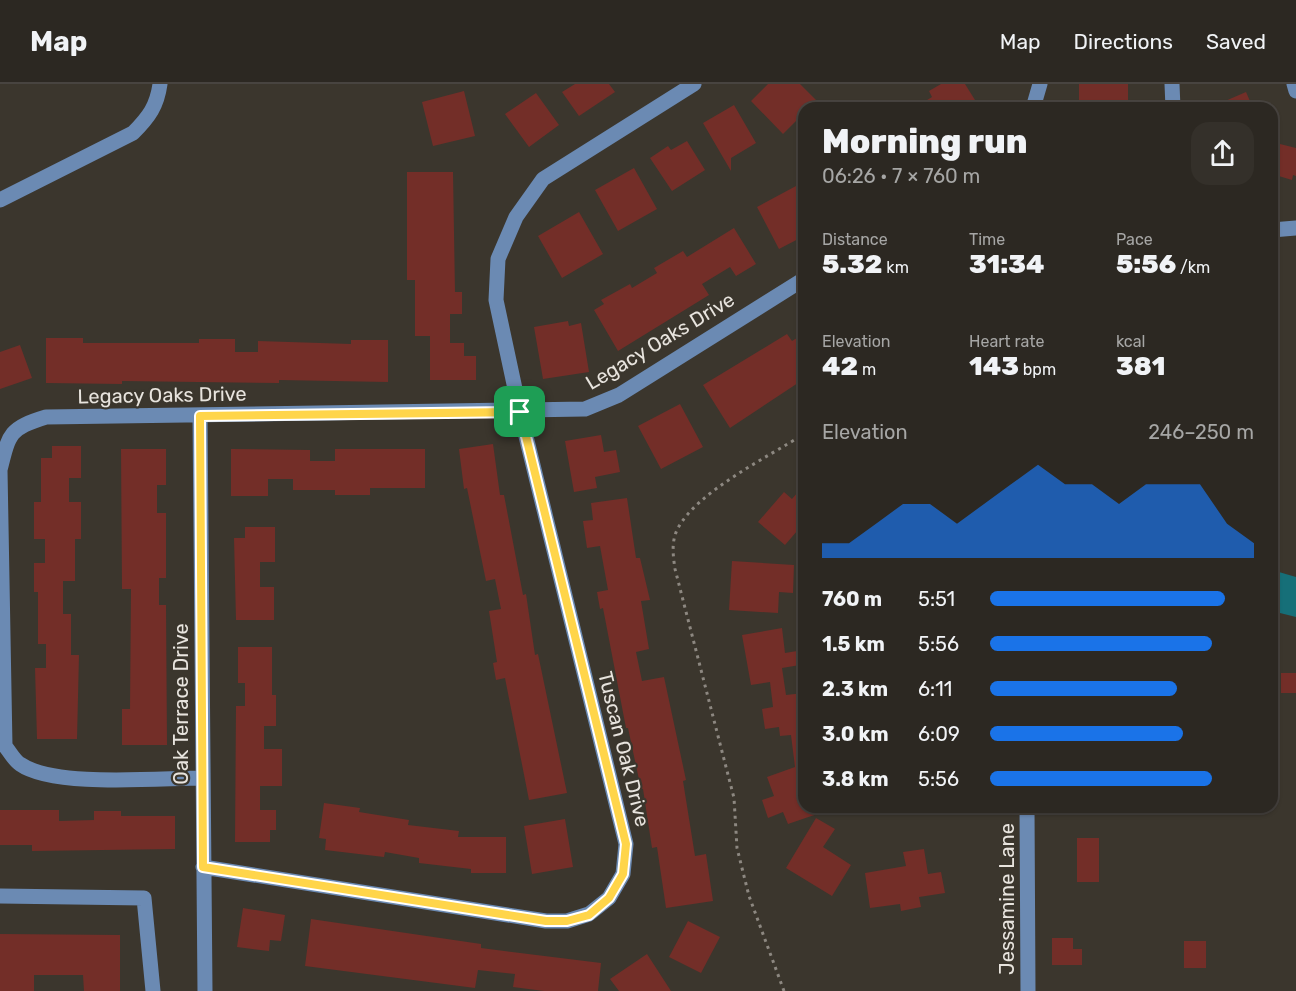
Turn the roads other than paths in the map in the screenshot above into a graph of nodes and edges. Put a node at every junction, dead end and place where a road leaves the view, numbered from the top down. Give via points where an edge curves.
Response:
1 (160, 84) edge
2 (694, 84) edge
3 (1040, 84) edge
4 (1172, 84) edge
5 (1294, 84) edge
6 (1296, 91) edge
7 (1035, 102) edge
8 (1173, 102) edge
9 (0, 200) edge
10 (1296, 228) edge
11 (1278, 230) edge
12 (798, 283) edge
13 (520, 412) junction
14 (200, 416) junction
15 (203, 777) junction
16 (1027, 813) edge
17 (203, 867) junction
18 (0, 896) edge
19 (153, 991) edge
20 (205, 991) edge
21 (1028, 991) edge

1 - 9 street via 158,102 149,118 133,133
2 - 13 street, Tuscan Oak Drive via 543,179 516,217 498,259 496,300
3 - 7 street
4 - 8 street
5 - 6 street
10 - 11 street
12 - 13 street, Legacy Oaks Drive via 619,395 585,409
13 - 14 street, Legacy Oaks Drive
13 - 17 street, Tuscan Oak Drive via 626,844 623,874 609,898 589,915 546,921
14 - 15 street, Oak Terrace Drive
14 - 15 street, Legacy Oaks Drive via 46,417 20,425 8,441 0,470 5,746 19,764 42,774 74,778
15 - 17 street, Oak Terrace Drive
16 - 21 street, Jessamine Lane
17 - 20 street, Oak Terrace Drive
18 - 19 street via 144,898

